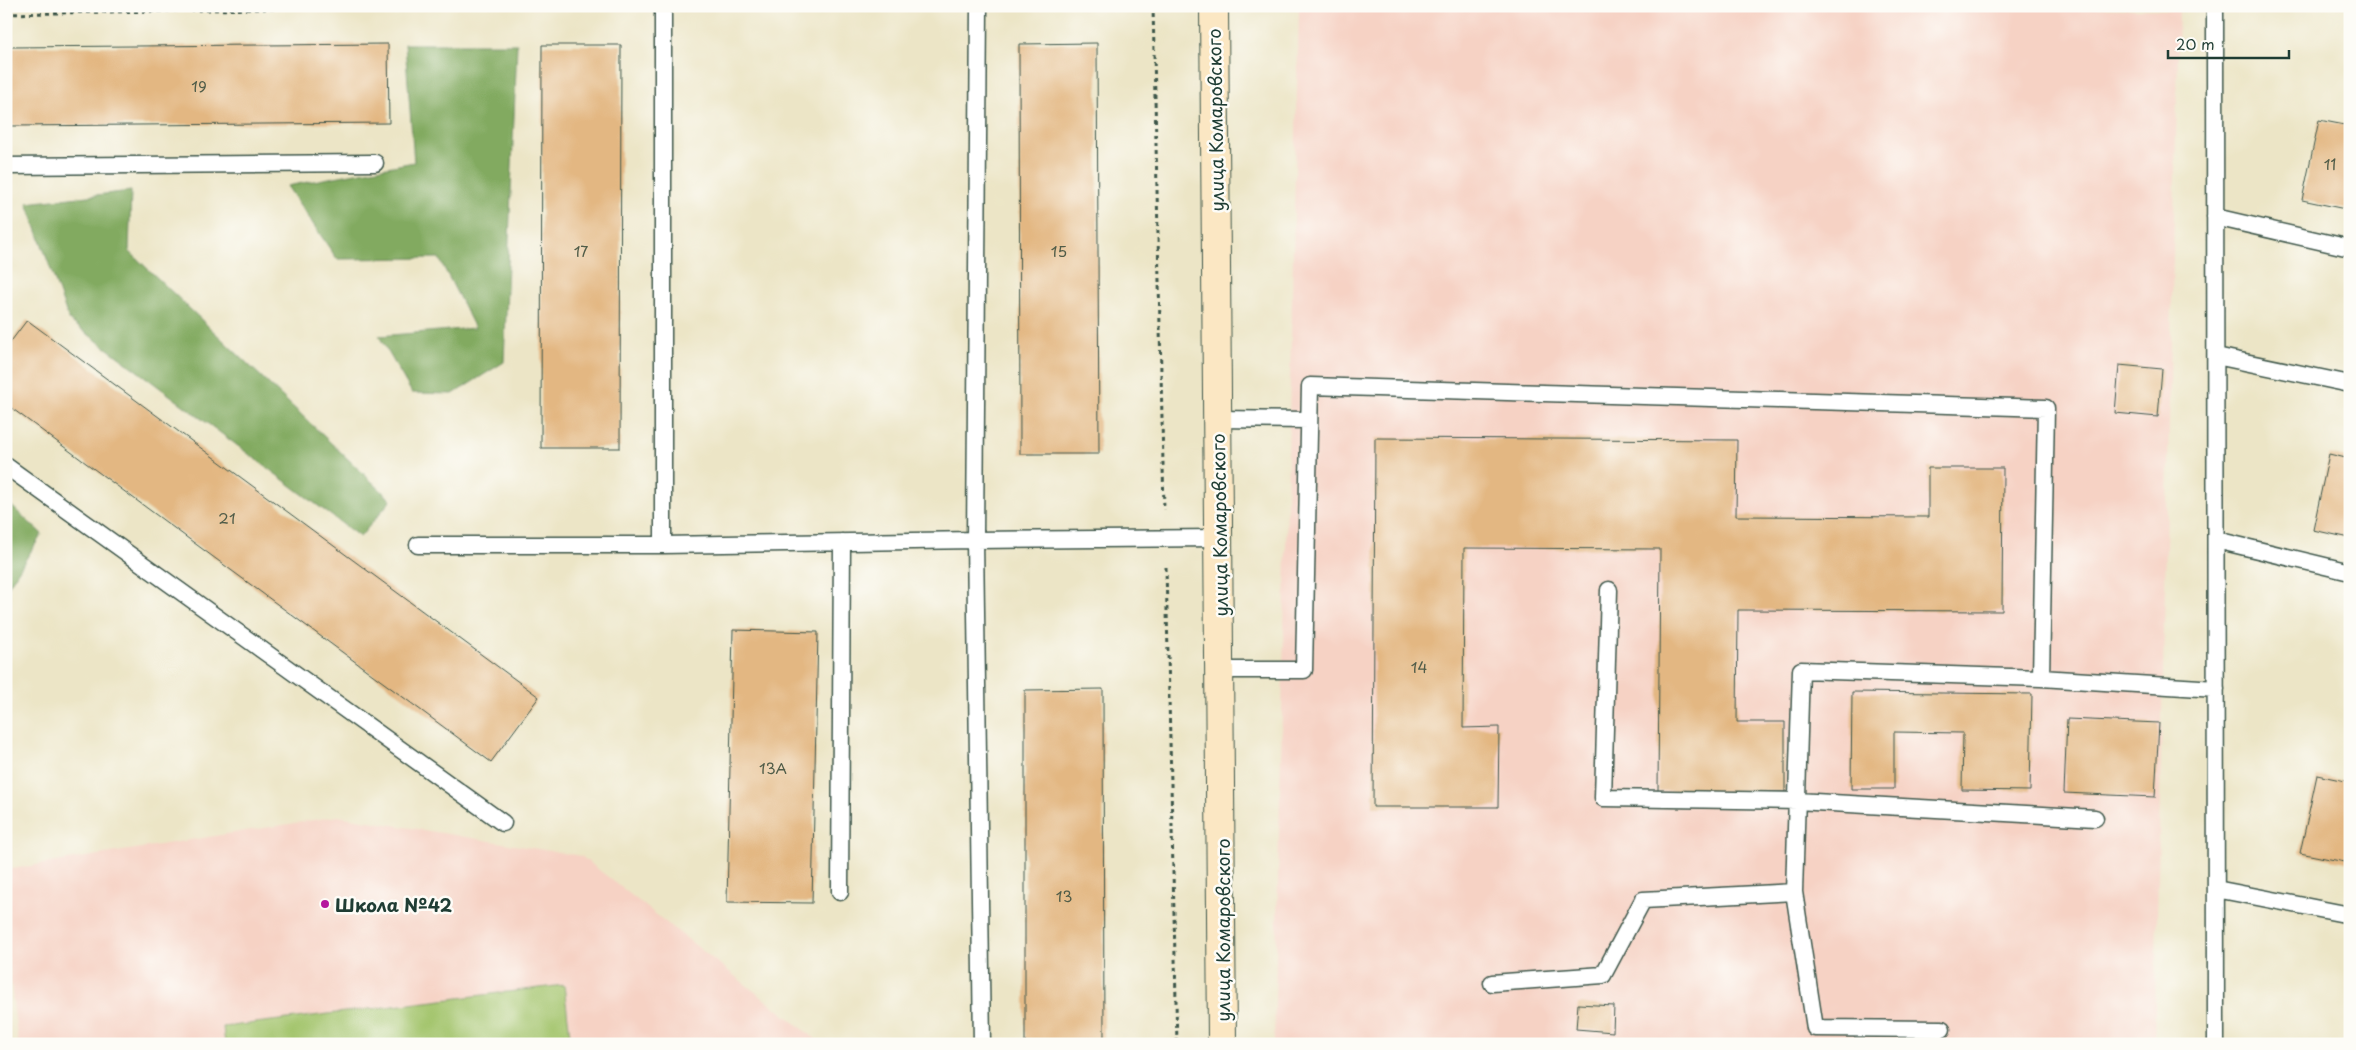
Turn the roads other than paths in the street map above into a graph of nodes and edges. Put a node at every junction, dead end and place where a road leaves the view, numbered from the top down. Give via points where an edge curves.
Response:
1 (663, 6) edge
2 (979, 6) edge
3 (1214, 6) edge
4 (2216, 6) edge
5 (375, 162) dead end
6 (6, 166) edge
7 (2216, 217) junction
8 (2350, 248) edge
9 (2216, 356) junction
10 (2350, 384) edge
11 (1218, 419) junction
12 (1309, 420) junction
13 (6, 466) edge
14 (1219, 538) junction
15 (975, 540) junction
16 (2216, 540) junction
17 (842, 542) junction
18 (663, 545) junction
19 (418, 546) dead end
20 (2350, 572) edge
21 (1609, 590) dead end
22 (1220, 670) junction
23 (2041, 678) junction
24 (2216, 689) junction
25 (1797, 801) junction
26 (2095, 818) dead end
27 (503, 824) dead end
28 (2216, 889) junction
29 (840, 892) dead end
30 (1794, 892) junction
31 (2350, 914) edge
32 (1492, 983) dead end
33 (1942, 1029) dead end
34 (2218, 1041) edge
35 (982, 1044) edge
36 (1222, 1044) edge

1 - 18 lane
2 - 15 lane
3 - 11 street, улица Комаровского
4 - 7 lane
5 - 6 lane
7 - 8 lane
7 - 9 lane
9 - 10 lane
9 - 16 lane
11 - 12 lane
11 - 14 street, улица Комаровского
12 - 22 lane via 1304,670
12 - 23 lane via 1310,386 2046,408
13 - 27 lane
14 - 15 lane
14 - 22 street, улица Комаровского
15 - 17 lane
15 - 35 lane
16 - 20 lane
16 - 24 lane
17 - 18 lane
17 - 29 lane
18 - 19 lane
21 - 25 lane via 1603,798
22 - 36 street, улица Комаровского
23 - 24 lane
23 - 25 lane via 1801,670
24 - 28 lane
25 - 26 lane
25 - 30 lane
28 - 31 lane
28 - 34 lane
30 - 32 lane via 1643,900 1603,975
30 - 33 lane via 1814,1028

